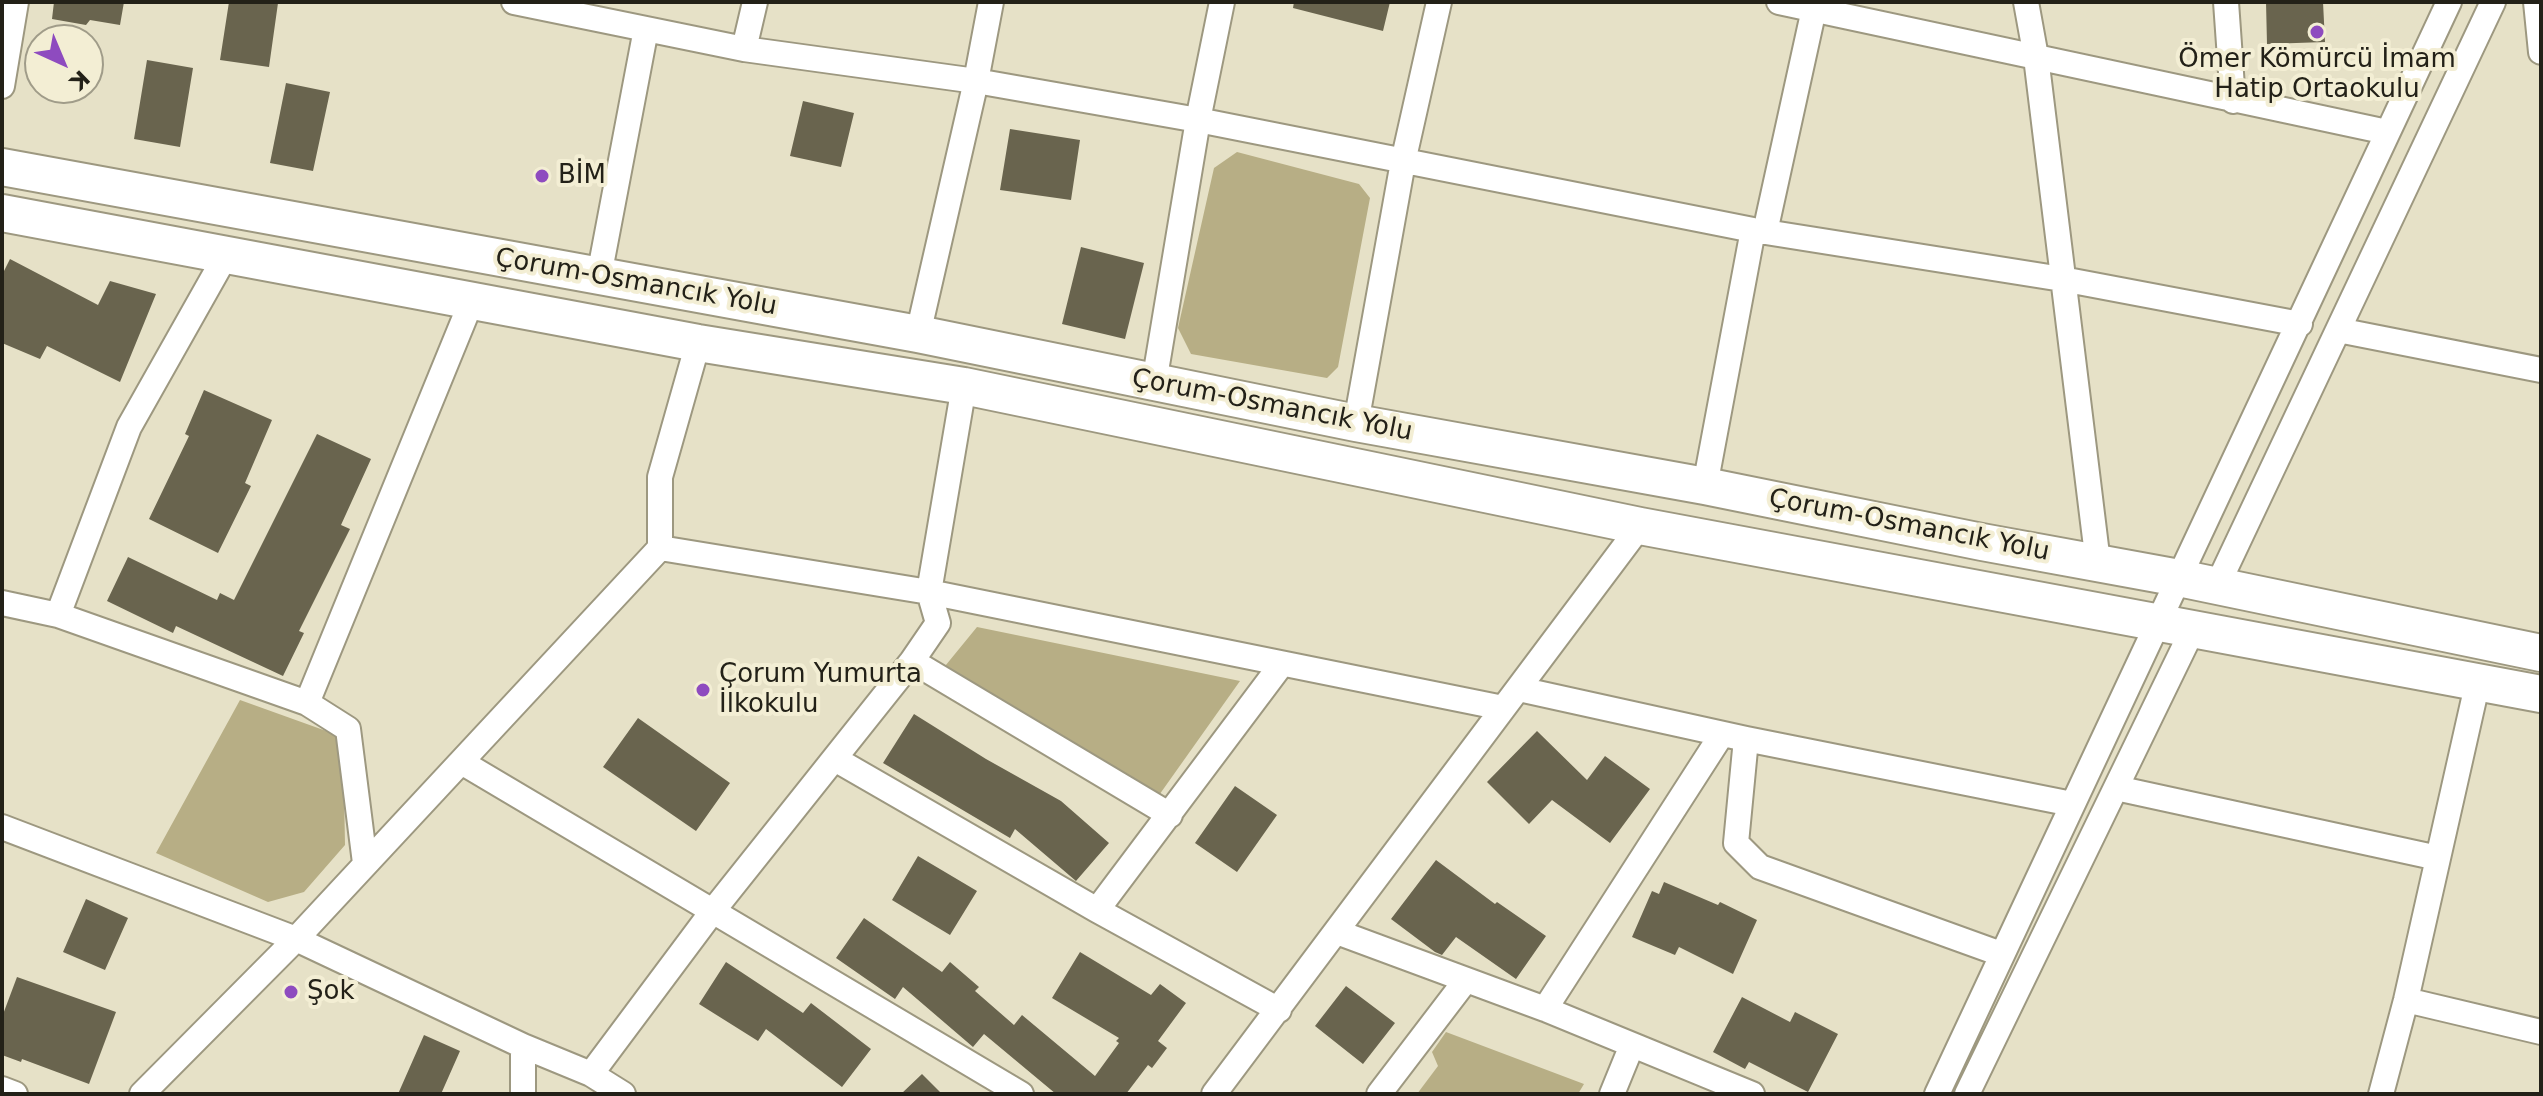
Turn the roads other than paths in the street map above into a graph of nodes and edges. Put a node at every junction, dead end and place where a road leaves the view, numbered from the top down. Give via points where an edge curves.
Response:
1 (16, 2) edge
2 (514, 2) edge
3 (755, 2) edge
4 (991, 2) edge
5 (1222, 2) edge
6 (1439, 2) edge
7 (1779, 2) edge
8 (2026, 2) edge
9 (2226, 2) edge
10 (2449, 2) edge
11 (2493, 2) edge
12 (2536, 2) edge
13 (1814, 9) junction
14 (646, 29) junction
15 (744, 49) junction
16 (2541, 52) edge
17 (2036, 57) junction
18 (976, 81) junction
19 (2, 86) edge
20 (2233, 101) junction
21 (1198, 120) junction
22 (2387, 132) junction
23 (1403, 162) junction
24 (2, 167) edge
25 (2, 213) edge
26 (1759, 231) junction
27 (226, 255) junction
28 (599, 276) junction
29 (2062, 279) junction
30 (472, 300) junction
31 (2300, 324) junction
32 (2338, 330) junction
33 (918, 334) junction
34 (698, 343) junction
35 (2541, 370) edge
36 (1154, 383) junction
37 (964, 386) junction
38 (1356, 423) junction
39 (1705, 486) junction
40 (1640, 526) junction
41 (660, 548) junction
42 (2098, 563) junction
43 (2179, 578) junction
44 (2217, 586) junction
45 (929, 592) junction
46 (3, 605) edge
47 (58, 615) junction
48 (2158, 622) junction
49 (2193, 629) junction
50 (2541, 653) edge
51 (912, 661) junction
52 (1281, 665) junction
53 (2478, 681) junction
54 (1519, 689) junction
55 (2541, 694) edge
56 (307, 703) junction
57 (1503, 708) junction
58 (1722, 734) junction
59 (1746, 739) junction
60 (835, 759) junction
61 (463, 763) junction
62 (2116, 788) junction
63 (2072, 804) junction
64 (1170, 815) junction
65 (2, 827) edge
66 (2438, 858) junction
67 (365, 863) junction
68 (1097, 910) junction
69 (712, 912) junction
70 (1337, 932) junction
71 (296, 939) junction
72 (2001, 954) junction
73 (1466, 980) junction
74 (2406, 1000) junction
75 (1545, 1009) junction
76 (1279, 1010) junction
77 (2541, 1032) edge
78 (1632, 1045) junction
79 (523, 1046) junction
80 (591, 1074) junction
81 (2, 1089) edge
82 (15, 1094) edge
83 (142, 1094) edge
84 (523, 1094) edge
85 (623, 1094) edge
86 (1021, 1094) edge
87 (1214, 1094) edge
88 (1379, 1094) edge
89 (1612, 1094) edge
90 (1752, 1094) edge
91 (1937, 1094) edge
92 (1967, 1094) edge
93 (2381, 1094) edge

1 - 19 street
2 - 14 street
3 - 15 street
4 - 18 street
5 - 21 street
6 - 23 street
7 - 13 street
8 - 17 street
9 - 20 street
10 - 22 street
11 - 32 street
12 - 16 street
13 - 17 street
13 - 26 street
14 - 15 street
14 - 28 street
15 - 18 street
17 - 20 street
17 - 29 street
18 - 21 street
18 - 33 street
20 - 22 street
21 - 23 street
21 - 36 street
22 - 31 street
23 - 26 street
23 - 38 street
24 - 28 highway, Çorum-Osmancık Yolu
25 - 27 highway, Çorum-Osmancık Yolu
26 - 29 street
26 - 39 street
27 - 30 highway, Çorum-Osmancık Yolu
27 - 47 street via 129,427
28 - 33 highway, Çorum-Osmancık Yolu
29 - 31 street
29 - 42 street
30 - 34 highway, Çorum-Osmancık Yolu
30 - 56 street
31 - 43 street
32 - 35 street
32 - 44 street
33 - 36 highway, Çorum-Osmancık Yolu
34 - 37 highway, Çorum-Osmancık Yolu
34 - 41 street via 660,477
36 - 38 highway, Çorum-Osmancık Yolu
37 - 40 highway, Çorum-Osmancık Yolu
37 - 45 street
38 - 39 highway, Çorum-Osmancık Yolu
39 - 42 highway, Çorum-Osmancık Yolu
40 - 48 highway, Çorum-Osmancık Yolu
40 - 54 street
41 - 45 street
41 - 61 street
42 - 43 highway, Çorum-Osmancık Yolu
43 - 44 highway, Çorum-Osmancık Yolu
43 - 48 street
44 - 50 highway, Çorum-Osmancık Yolu
45 - 51 street via 938,623
45 - 52 street
46 - 47 street
47 - 56 street
48 - 49 highway, Çorum-Osmancık Yolu
48 - 63 street
49 - 53 highway, Çorum-Osmancık Yolu
49 - 62 street
51 - 60 street
51 - 64 street
52 - 57 street
52 - 64 street
53 - 55 highway, Çorum-Osmancık Yolu
53 - 66 street
54 - 57 street
54 - 58 street
56 - 67 street via 348,729
57 - 70 street
58 - 59 street
58 - 75 street
59 - 63 street
59 - 72 street via 1736,843 1760,867
60 - 68 street
60 - 69 street
61 - 67 street
61 - 69 street
62 - 66 street
62 - 92 street
63 - 72 street
64 - 68 street
65 - 71 street
66 - 74 street
67 - 71 street
68 - 76 street
69 - 80 street
69 - 86 street
70 - 73 street
70 - 76 street
71 - 79 street
71 - 83 street
72 - 91 street
73 - 75 street
73 - 88 street
74 - 77 street
74 - 93 street
75 - 78 street
76 - 87 street
78 - 89 street
78 - 90 street
79 - 80 street
79 - 84 street
80 - 85 street
81 - 82 street

